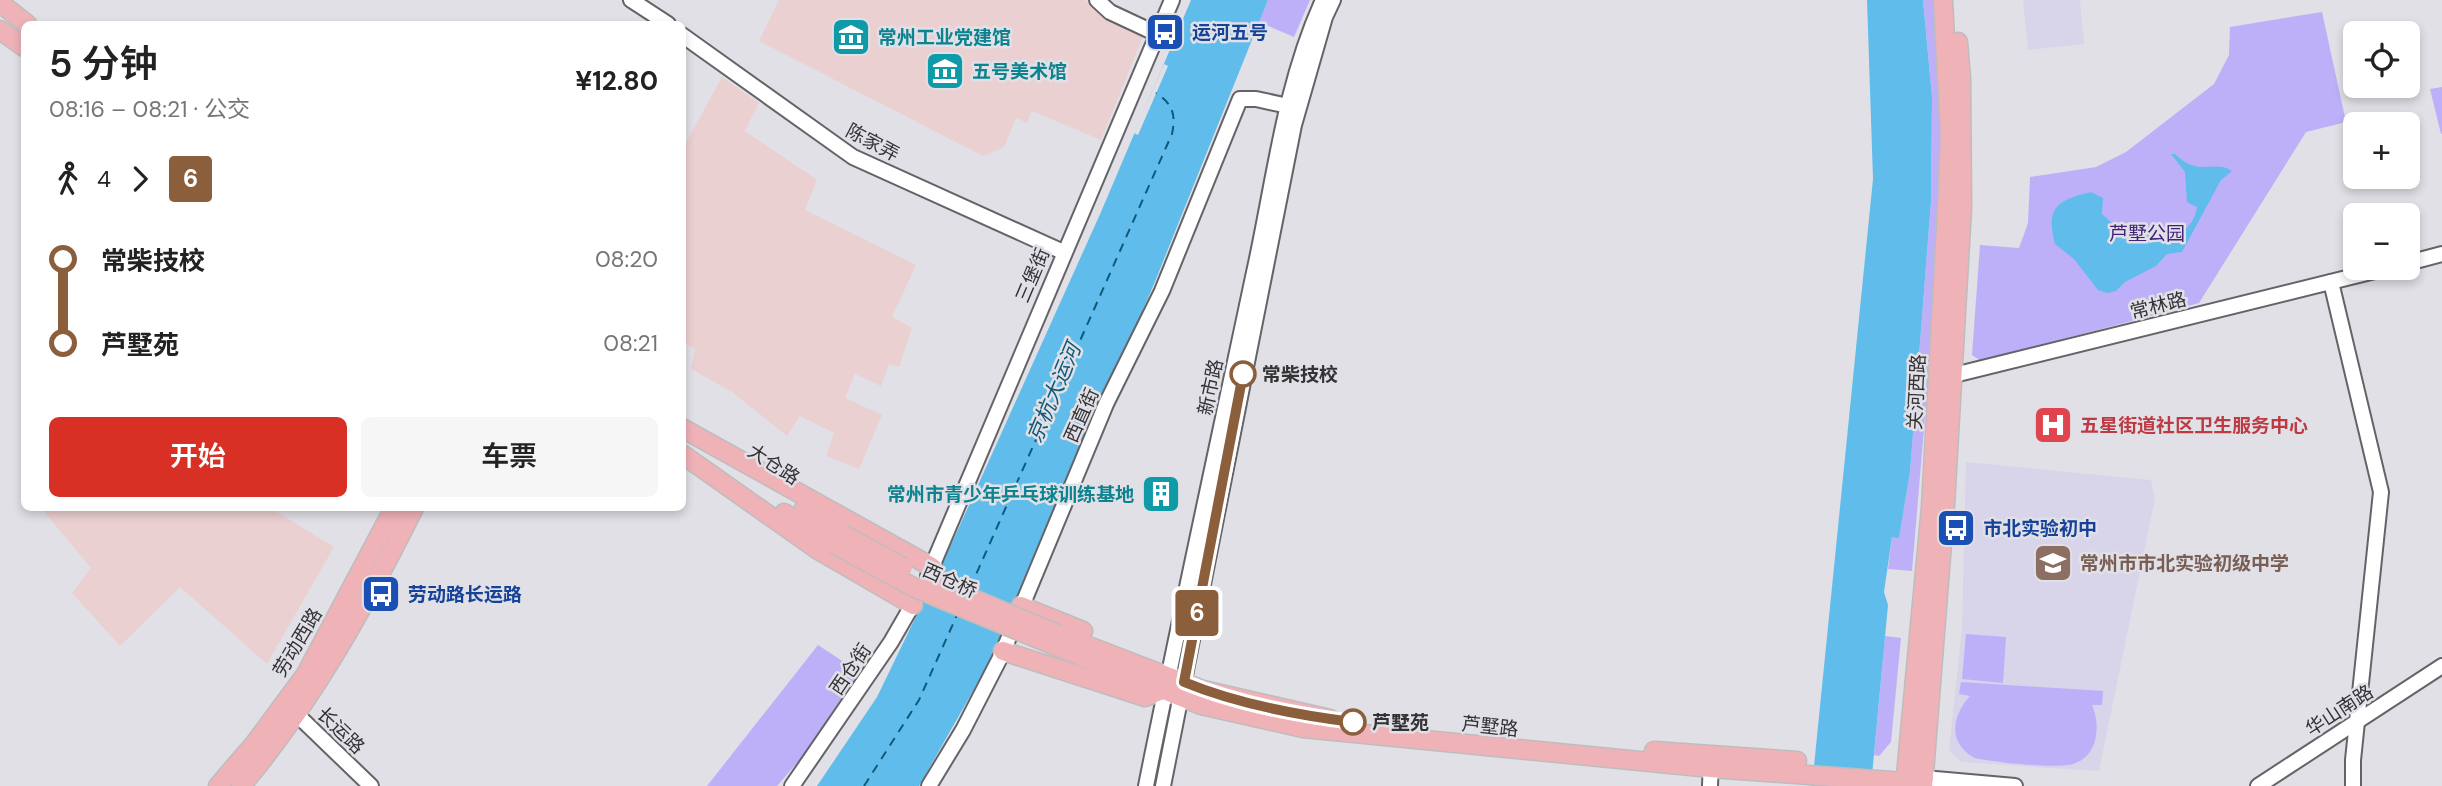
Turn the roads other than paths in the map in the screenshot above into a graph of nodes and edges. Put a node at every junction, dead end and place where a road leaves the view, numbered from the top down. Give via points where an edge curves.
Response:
1 (631, 0) edge
2 (1097, 0) edge
3 (1171, 0) edge
4 (1323, 0) edge
5 (1333, 0) edge
6 (1943, 0) edge
7 (1953, 0) edge
8 (0, 3) edge
9 (23, 21) edge
10 (663, 21) edge
11 (0, 30) edge
12 (1157, 34) junction
13 (686, 38) edge
14 (21, 45) edge
15 (1288, 106) junction
16 (1063, 252) junction
17 (2442, 254) edge
18 (2420, 259) edge
19 (2343, 279) edge
20 (2330, 282) junction
21 (1945, 377) junction
22 (686, 431) edge
23 (686, 432) edge
24 (686, 455) edge
25 (686, 456) edge
26 (392, 511) edge
27 (412, 511) edge
28 (838, 539) junction
29 (932, 567) junction
30 (913, 605) junction
31 (1021, 606) junction
32 (1055, 639) joint
33 (1003, 651) junction
34 (2442, 666) edge
35 (1175, 686) junction
36 (290, 709) junction
37 (2357, 721) junction
38 (1711, 770) edge
39 (1913, 780) edge
40 (218, 786) edge
41 (242, 786) edge
42 (371, 786) edge
43 (792, 786) edge
44 (929, 786) edge
45 (1146, 786) edge
46 (1163, 786) edge
47 (2015, 786) edge
48 (2258, 786) edge
49 (2353, 786) edge

1 - 10 street
2 - 12 street via 1110,12
3 - 12 street, 三堡街
4 - 15 street, 新市路
5 - 35 street, 新市路 via 1294,125
6 - 21 main road, 关河西路 via 1950,134
7 - 21 main road, 关河西路 via 1961,78 1962,208
8 - 9 main road
11 - 14 main road
12 - 16 street, 三堡街
13 - 16 street, 陈家弄 via 853,157
15 - 31 street, 西直街 via 1240,99 1162,291 1106,404
15 - 35 street, 新市路
16 - 29 street, 三堡街
17 - 18 street
19 - 20 street, 常林路
20 - 21 street, 常林路
20 - 37 street via 2381,492
21 - 39 main road, 关河西路 via 1931,508
22 - 29 main road
23 - 28 main road, 大仓路
24 - 28 main road, 大仓路
25 - 30 main road via 818,550
26 - 36 main road, 劳动西路
27 - 36 main road, 劳动西路 via 322,679
28 - 32 main road, 西仓桥, bridge via 915,588
29 - 30 street, 西仓街
30 - 43 street, 西仓街
31 - 33 street, 西直街
31 - 35 main road via 1149,658
32 - 35 main road, 芦墅路
33 - 35 main road via 1145,697
33 - 44 street, 西直街
34 - 37 street, 华山南路
35 - 38 main road, 芦墅路 via 1311,717 1526,741
35 - 45 street, 新市路
35 - 46 street, 新市路
36 - 40 main road, 劳动西路
36 - 41 main road, 劳动西路
36 - 42 street, 长运路
37 - 48 street, 华山南路
37 - 49 street
38 - 39 main road, 芦墅路 via 1812,768
39 - 47 street

